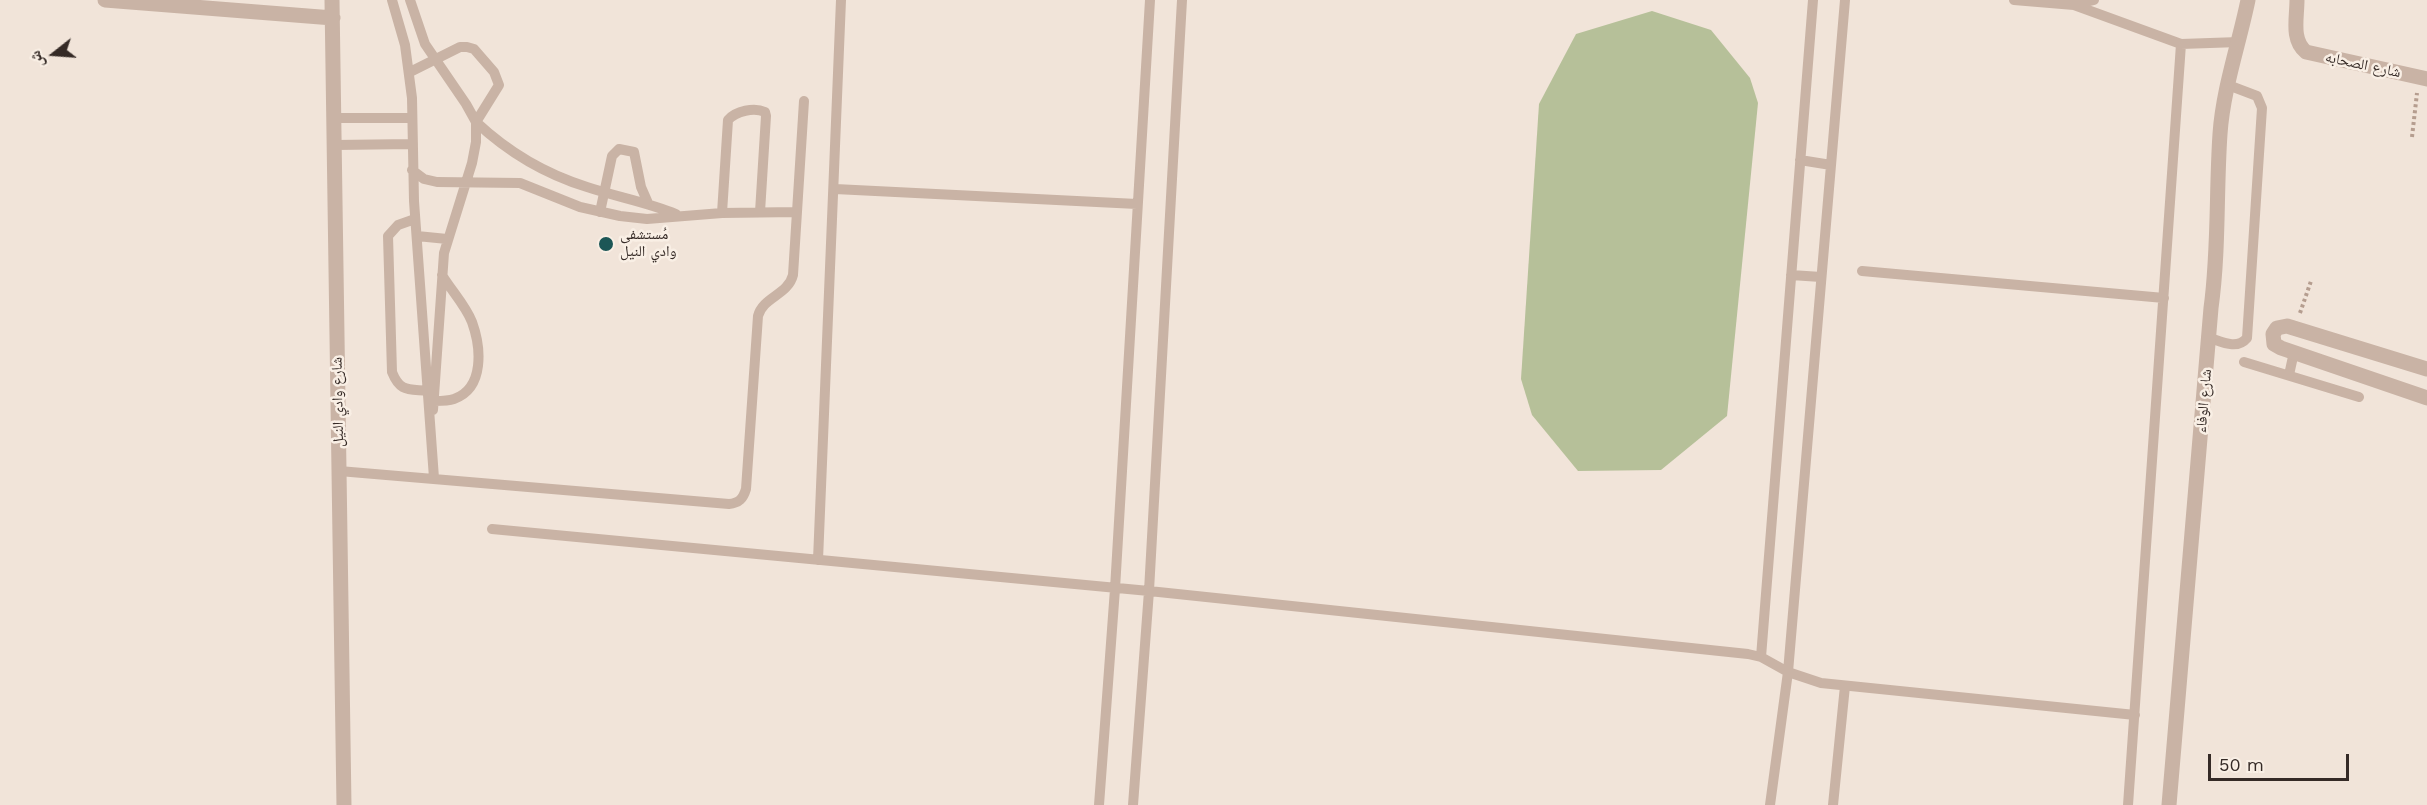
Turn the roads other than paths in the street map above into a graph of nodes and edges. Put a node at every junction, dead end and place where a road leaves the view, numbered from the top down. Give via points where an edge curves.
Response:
1 (105, 0) edge
2 (332, 0) edge
3 (392, 0) edge
4 (410, 0) edge
5 (841, 0) edge
6 (1150, 0) edge
7 (1182, 0) edge
8 (1813, 0) edge
9 (1845, 0) edge
10 (2014, 0) edge
11 (2094, 0) edge
12 (2248, 0) edge
13 (2297, 0) edge
14 (2074, 5) junction
15 (333, 18) junction
16 (2239, 42) junction
17 (2181, 44) junction
18 (435, 59) junction
19 (410, 72) junction
20 (2423, 78) edge
21 (2228, 84) junction
22 (804, 101) dead end
23 (334, 118) junction
24 (412, 118) junction
25 (476, 123) junction
26 (413, 144) junction
27 (335, 145) junction
28 (1800, 160) junction
29 (1831, 165) junction
30 (412, 170) junction
31 (467, 182) junction
32 (834, 189) junction
33 (604, 192) junction
34 (648, 203) junction
35 (1137, 204) junction
36 (600, 212) junction
37 (797, 212) junction
38 (722, 213) junction
39 (760, 213) junction
40 (679, 215) junction
41 (416, 219) junction
42 (417, 236) junction
43 (447, 239) junction
44 (1862, 271) dead end
45 (442, 275) junction
46 (1791, 275) junction
47 (1821, 277) junction
48 (2164, 298) junction
49 (2210, 338) junction
50 (2294, 352) junction
51 (2244, 362) dead end
52 (2427, 369) edge
53 (2289, 375) junction
54 (427, 391) junction
55 (2359, 397) dead end
56 (2427, 398) edge
57 (435, 401) junction
58 (431, 422) junction
59 (339, 471) junction
60 (434, 478) junction
61 (492, 529) dead end
62 (818, 560) junction
63 (1115, 589) junction
64 (1149, 591) junction
65 (1761, 657) junction
66 (1788, 672) junction
67 (1845, 686) junction
68 (2135, 715) junction
69 (344, 805) edge
70 (1099, 805) edge
71 (1133, 805) edge
72 (1770, 805) edge
73 (1833, 805) edge
74 (2128, 805) edge
75 (2169, 805) edge

1 - 15 street
2 - 15 street, شارع وادي النيل
3 - 19 lane
4 - 18 lane via 425,44
5 - 32 lane
6 - 35 lane
7 - 64 lane
8 - 28 lane
9 - 29 lane
10 - 14 lane
11 - 14 lane
12 - 16 street, شارع الوفاء
13 - 20 street, شارع الصحابه via 2296,36 2301,48 2312,55
14 - 17 lane
15 - 23 street, شارع وادي النيل
16 - 17 lane
16 - 21 street, شارع الوفاء
17 - 48 lane
18 - 19 lane
18 - 25 lane
18 - 25 lane via 467,47 474,49 494,72 499,85
19 - 24 lane
21 - 49 street, شارع الوفاء via 2220,133
21 - 49 lane via 2257,96 2262,108 2247,338 2231,344
22 - 37 lane
23 - 24 lane
23 - 27 street, شارع وادي النيل
24 - 26 lane
25 - 31 lane
25 - 33 lane via 527,162
26 - 27 lane
26 - 30 lane
27 - 59 street, شارع وادي النيل
28 - 29 lane
28 - 46 lane
29 - 47 lane
30 - 31 lane via 437,182
30 - 41 lane
31 - 36 lane via 520,183
31 - 43 lane
32 - 35 lane
32 - 62 lane
33 - 34 lane
33 - 34 lane via 612,156 619,149 629,149 636,157
33 - 36 lane
34 - 40 lane
35 - 63 lane
36 - 40 lane via 647,219
37 - 39 lane
37 - 60 lane via 792,282 760,309 758,316 746,489 737,503
38 - 39 lane
38 - 39 lane via 728,120 736,113 758,109 766,116
38 - 40 lane
41 - 42 lane
41 - 54 lane via 398,225 388,236 392,372 400,386
42 - 43 lane
42 - 54 lane
43 - 45 lane
44 - 48 lane
45 - 57 lane
45 - 57 lane via 472,320 479,360 468,391 453,400
46 - 47 lane
46 - 65 lane
47 - 66 lane
48 - 68 lane
49 - 75 street, شارع الوفاء
50 - 52 street via 2277,346 2272,337 2274,330 2280,326 2294,328
50 - 53 lane
50 - 56 street
51 - 53 lane
53 - 55 lane
54 - 58 lane
57 - 58 lane
58 - 60 lane
59 - 60 lane
59 - 69 street, شارع وادي النيل
61 - 62 lane
62 - 63 lane
63 - 64 lane
63 - 70 lane
64 - 65 lane
64 - 71 lane
65 - 66 lane
66 - 67 lane
66 - 72 lane
67 - 68 lane
67 - 73 lane
68 - 74 lane

